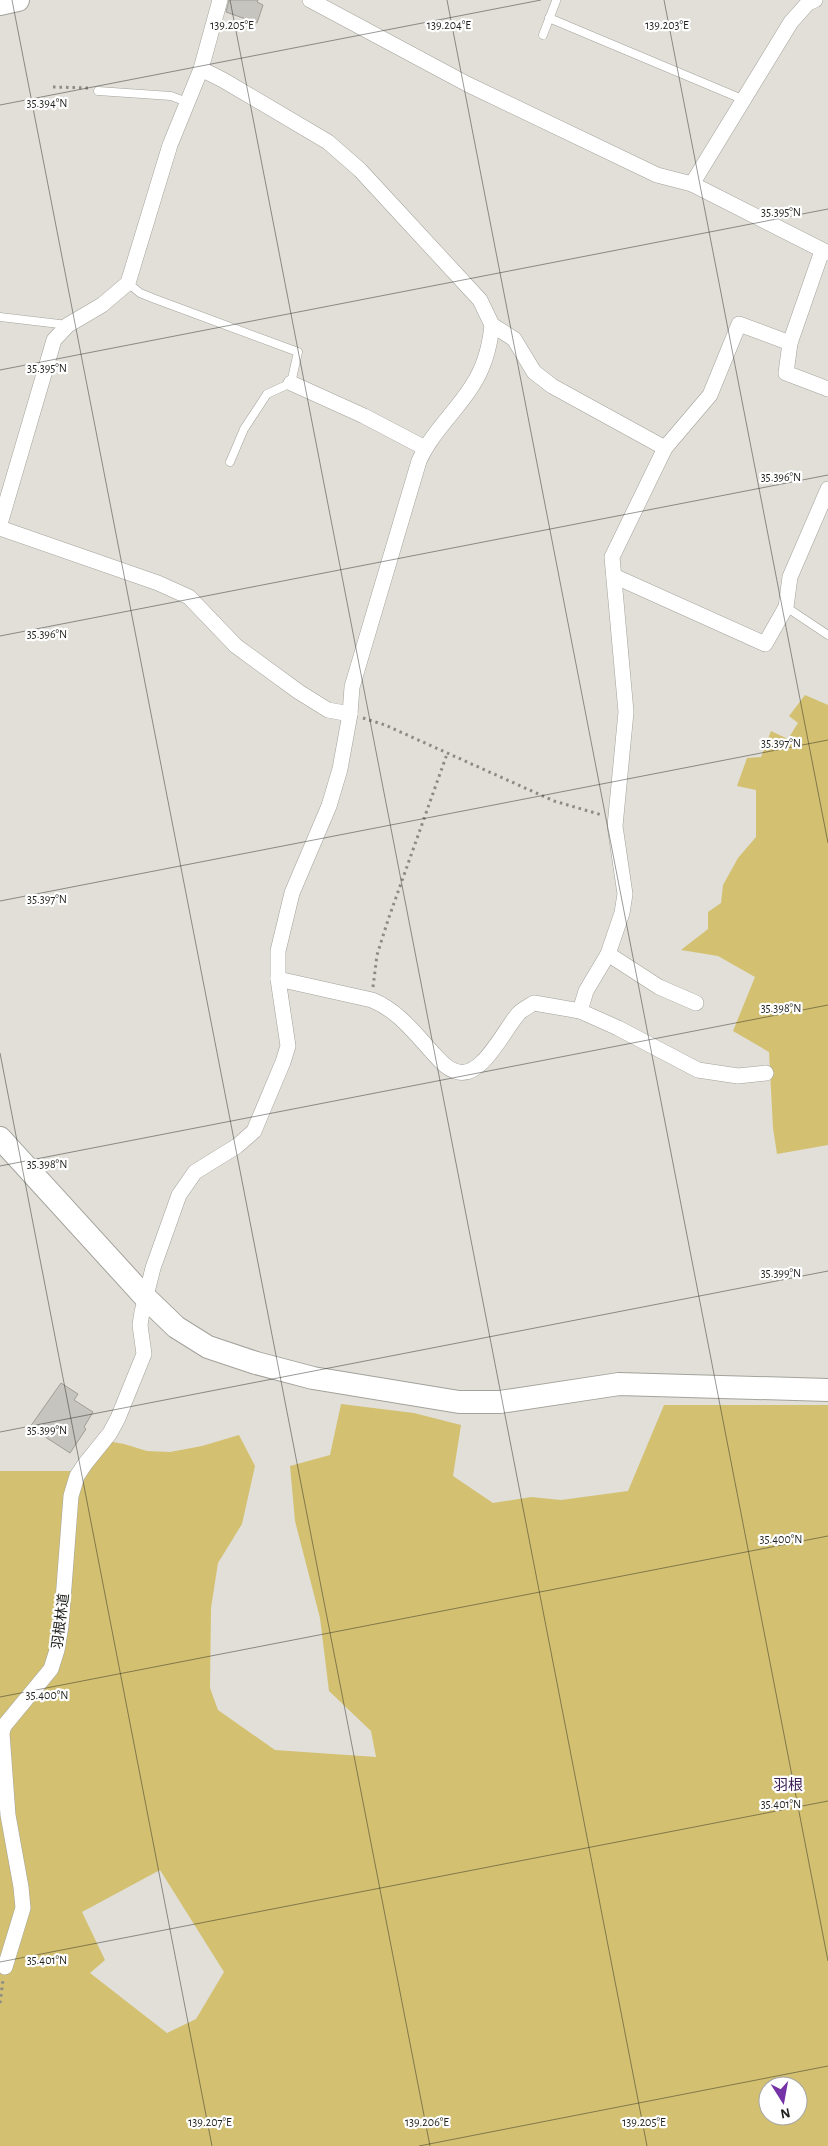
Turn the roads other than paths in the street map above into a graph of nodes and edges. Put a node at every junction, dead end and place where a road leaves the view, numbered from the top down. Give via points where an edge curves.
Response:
1 (220, 0) edge
2 (310, 0) edge
3 (810, 1) edge
4 (556, 2) dead end
5 (550, 18) junction
6 (543, 35) dead end
7 (201, 69) junction
8 (98, 91) road end
9 (742, 99) junction
10 (186, 102) junction
11 (692, 184) junction
12 (825, 252) edge
13 (128, 283) junction
14 (0, 317) edge
15 (68, 324) junction
16 (492, 325) junction
17 (790, 343) junction
18 (291, 383) junction
19 (828, 389) edge
20 (425, 448) junction
21 (666, 448) junction
22 (230, 462) dead end
23 (828, 489) edge
24 (0, 524) edge
25 (0, 528) edge
26 (614, 576) junction
27 (786, 607) junction
28 (828, 635) edge
29 (350, 714) junction
30 (608, 954) junction
31 (278, 979) junction
32 (696, 1003) dead end
33 (580, 1011) junction
34 (766, 1073) dead end
35 (0, 1138) edge
36 (145, 1297) junction
37 (828, 1390) edge
38 (5, 1967) road end

1 - 7 street
2 - 11 street via 467,84 648,171
3 - 9 street via 791,22
4 - 5 lane
5 - 6 lane
5 - 9 lane
7 - 10 street
7 - 16 street via 328,142 360,170 480,300
8 - 10 lane via 171,96
9 - 11 street
10 - 13 street
11 - 12 street
12 - 17 street
13 - 15 street via 102,305
13 - 18 lane via 140,293 298,352
14 - 15 lane
15 - 24 street via 54,340 46,359
16 - 20 street, 羽根林道 via 489,346 473,386
16 - 21 street via 514,339 534,372 552,386
17 - 19 street via 786,373
17 - 21 street via 739,324 710,395
18 - 20 street
18 - 22 lane via 267,394 244,429
20 - 29 street, 羽根林道 via 352,686
21 - 26 street via 612,557
23 - 27 street via 790,577
25 - 29 street via 158,583 189,597 236,646 299,692 328,710
26 - 27 street via 765,644
26 - 30 street via 626,712 615,817 624,894 622,913
27 - 28 lane
29 - 31 street, 羽根林道 via 329,806 292,892 278,951
30 - 32 street via 659,987
30 - 33 street via 586,991
31 - 33 street via 385,1005 456,1072 467,1073 480,1065 520,1012 534,1003
31 - 36 street, 羽根林道 via 288,1046 283,1062 254,1131 237,1146 195,1172 179,1195
33 - 34 street via 698,1070 738,1076
35 - 36 street
36 - 37 street via 193,1339 240,1358 313,1378 459,1402 500,1402 620,1384
36 - 38 street, 羽根林道 via 140,1325 144,1354 118,1418 85,1464 71,1496 61,1626 51,1669 4,1726 2,1733 8,1815 23,1908

